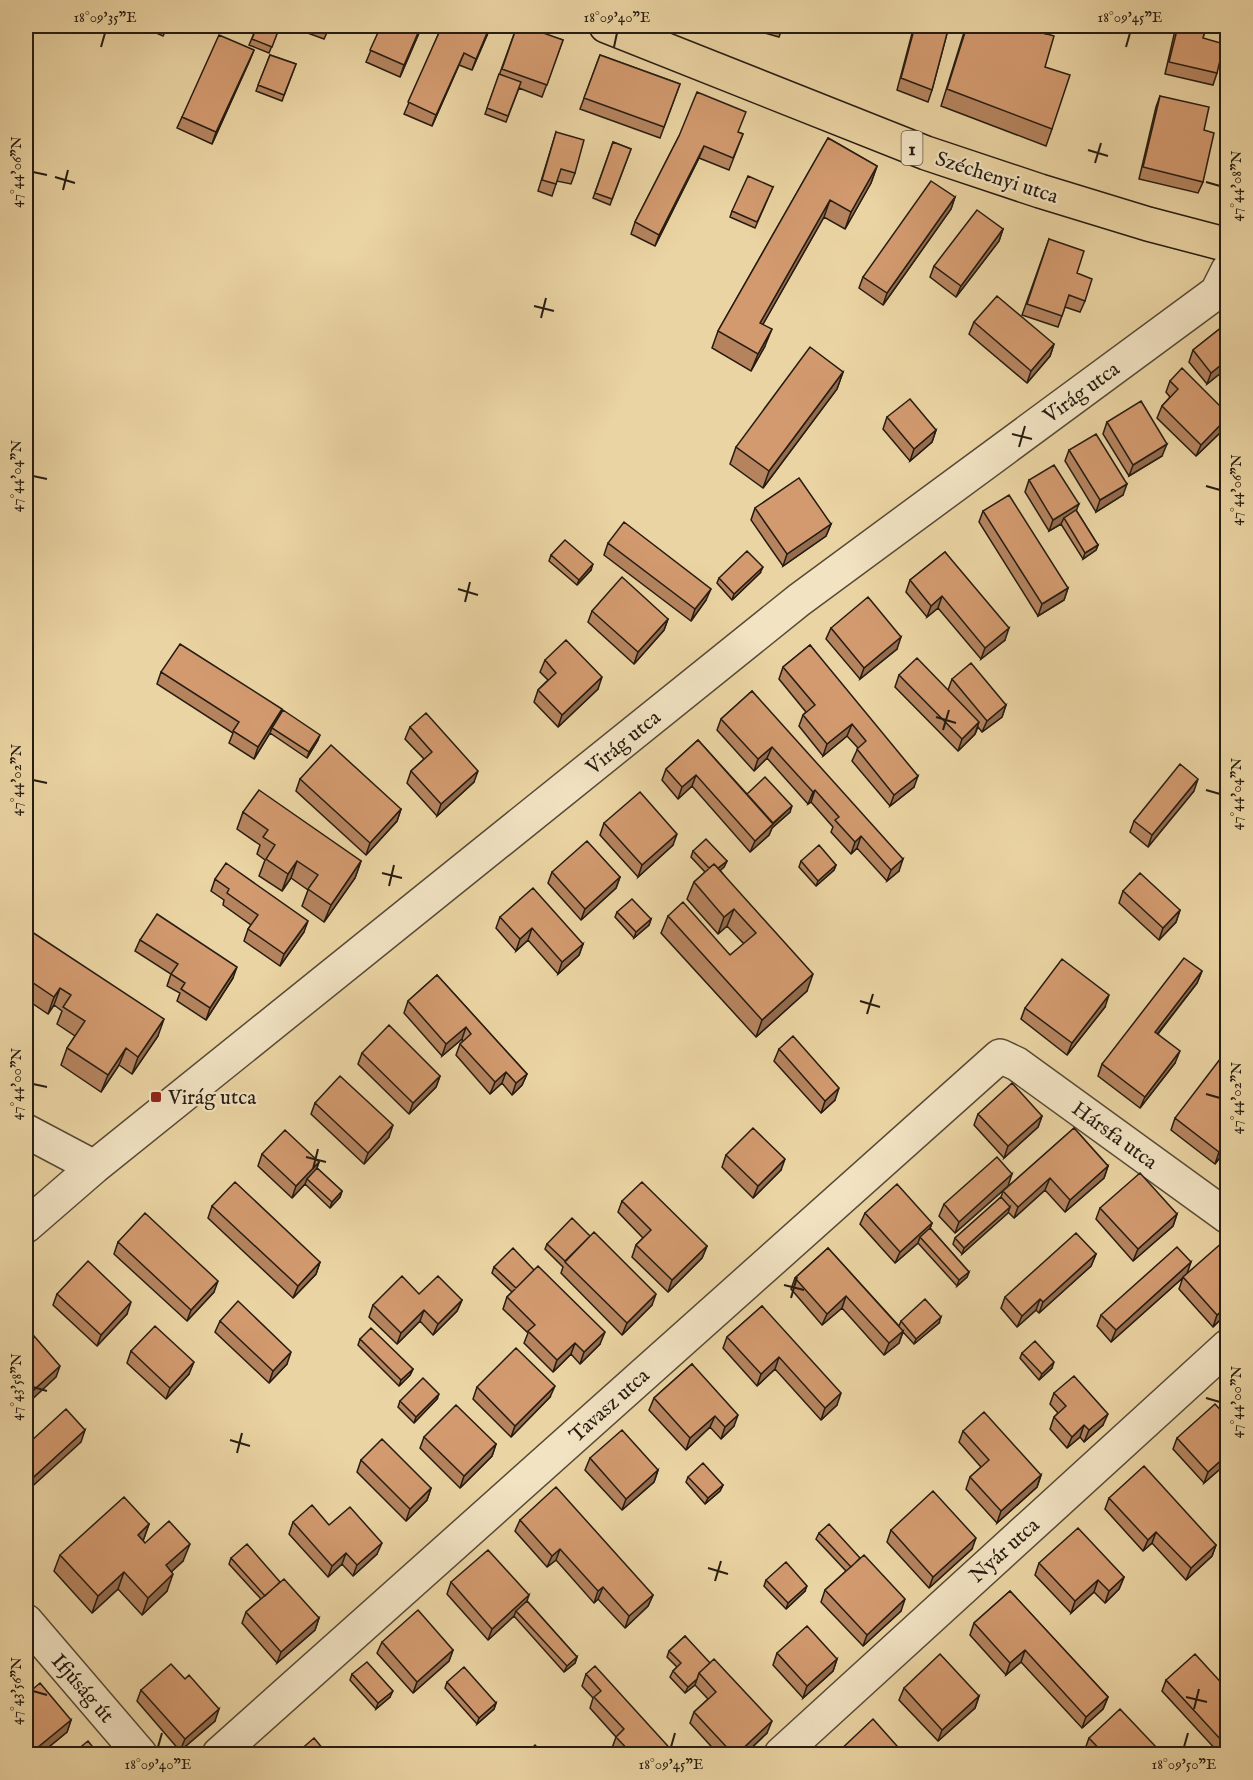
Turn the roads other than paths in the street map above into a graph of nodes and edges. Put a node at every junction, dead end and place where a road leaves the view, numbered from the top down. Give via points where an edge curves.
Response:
1 (606, 26) edge
2 (1227, 245) edge
3 (1227, 270) edge
4 (1000, 1056) joint
5 (26, 1131) edge
6 (93, 1167) junction
7 (1227, 1217) edge
8 (26, 1226) edge
9 (1227, 1346) edge
10 (26, 1621) edge
11 (140, 1755) edge
12 (219, 1755) edge
13 (781, 1755) edge

1 - 2 main road, Széchenyi utca / 1 via 926,153 1051,195
3 - 6 street, Virág utca via 1217,292 799,600
4 - 7 street, Hársfa utca via 1017,1064
4 - 12 street, Tavasz utca
5 - 6 street
6 - 8 street, Virág utca
9 - 13 street, Nyár utca
10 - 11 street, Ifjúság út

